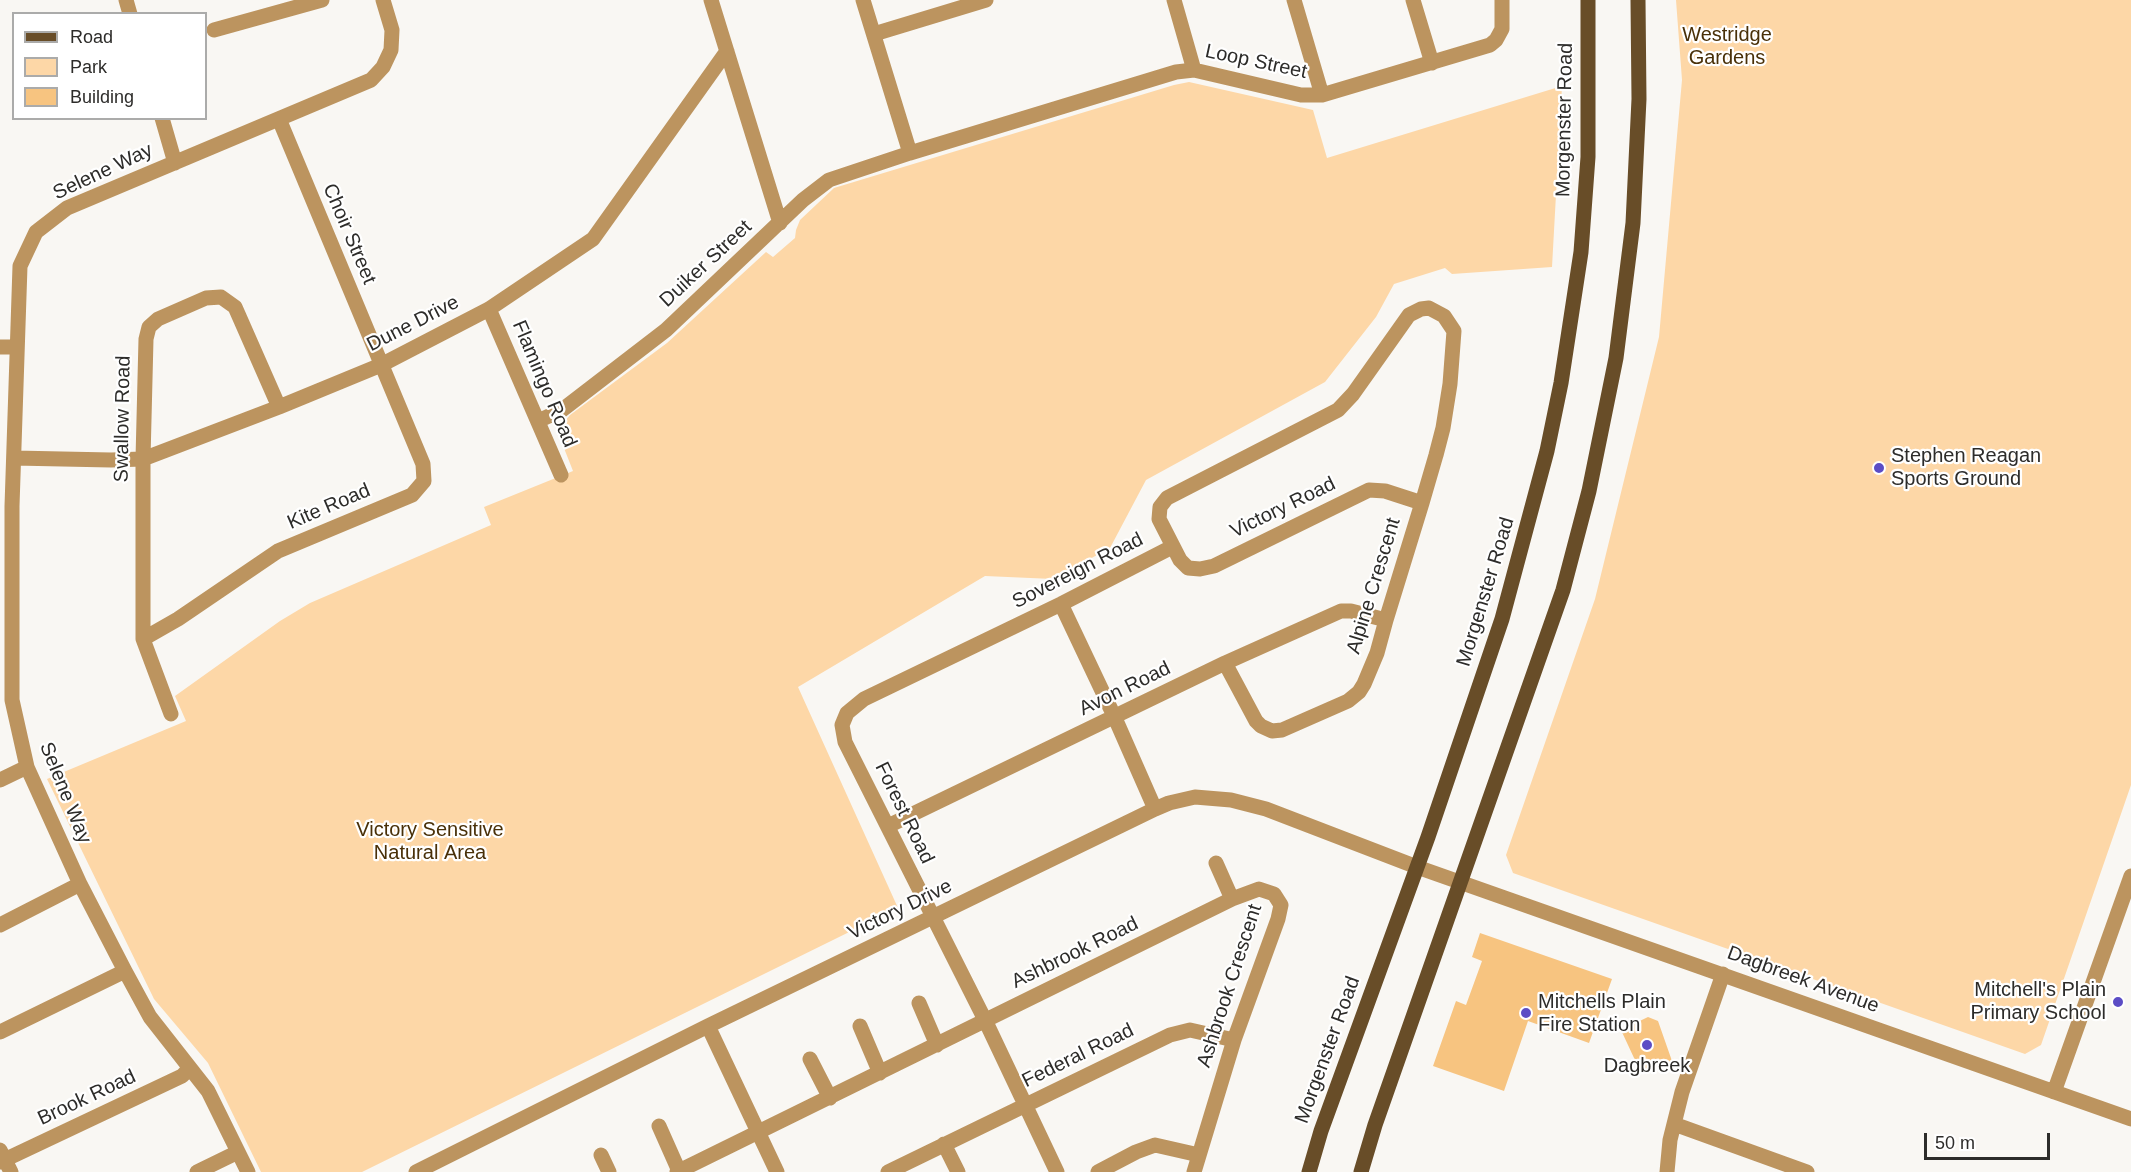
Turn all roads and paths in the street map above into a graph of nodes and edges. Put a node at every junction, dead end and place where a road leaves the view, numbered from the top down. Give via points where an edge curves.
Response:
1 (322, 0) edge
2 (383, 0) edge
3 (711, 0) edge
4 (863, 0) edge
5 (986, 0) edge
6 (1174, 0) edge
7 (1294, 0) edge
8 (1413, 0) edge
9 (1502, 0) edge
10 (1588, 0) edge
11 (1638, 0) edge
12 (214, 30) dead end
13 (874, 34) junction
14 (727, 51) junction
15 (1432, 63) junction
16 (1194, 69) junction
17 (1322, 95) junction
18 (279, 119) junction
19 (163, 120) edge
20 (910, 153) junction
21 (175, 163) junction
22 (780, 223) junction
23 (489, 309) junction
24 (1444, 316) joint
25 (0, 347) edge
26 (16, 347) junction
27 (381, 365) junction
28 (279, 407) junction
29 (538, 421) junction
30 (14, 458) junction
31 (143, 459) junction
32 (561, 475) dead end
33 (1422, 503) junction
34 (6, 523) edge
35 (1172, 547) junction
36 (1061, 604) junction
37 (1386, 620) junction
38 (143, 639) junction
39 (1225, 663) junction
40 (171, 714) dead end
41 (1115, 718) junction
42 (842, 725) joint
43 (27, 767) junction
44 (0, 780) edge
45 (1155, 809) junction
46 (888, 826) junction
47 (1216, 863) dead end
48 (1417, 867) junction
49 (2131, 876) edge
50 (1460, 882) junction
51 (80, 884) junction
52 (1232, 899) junction
53 (933, 918) junction
54 (0, 925) edge
55 (125, 971) junction
56 (1723, 974) junction
57 (919, 1003) dead end
58 (985, 1020) junction
59 (708, 1026) junction
60 (860, 1026) dead end
61 (0, 1032) edge
62 (1234, 1040) junction
63 (937, 1045) junction
64 (810, 1059) dead end
65 (190, 1068) junction
66 (880, 1072) junction
67 (2054, 1092) junction
68 (830, 1098) junction
69 (1025, 1104) junction
70 (2131, 1119) edge
71 (1674, 1124) junction
72 (659, 1126) dead end
73 (759, 1132) junction
74 (944, 1144) junction
75 (237, 1152) junction
76 (601, 1155) dead end
77 (1199, 1155) junction
78 (4, 1161) edge
79 (444, 1166) edge
80 (678, 1171) edge
81 (196, 1172) edge
82 (248, 1172) edge
83 (416, 1172) edge
84 (609, 1172) edge
85 (777, 1172) edge
86 (888, 1172) edge
87 (958, 1172) edge
88 (1057, 1172) edge
89 (1098, 1172) edge
90 (1194, 1172) edge
91 (1309, 1172) edge
92 (1361, 1172) edge
93 (1667, 1172) edge
94 (1807, 1172) edge

1 - 12 street
2 - 18 street, Selene Way via 393,40 388,59 378,74
3 - 14 street
4 - 13 street
5 - 13 street
6 - 16 street
7 - 17 street
8 - 15 street
9 - 15 street, Loop Street via 1502,28 1496,40
10 - 48 main road, Morgenster Road via 1586,188 1581,252 1561,383 1539,485 1502,619
11 - 50 main road via 1639,99 1633,223 1610,392 1563,591
13 - 20 street
14 - 22 street
14 - 23 street, Dune Drive via 593,239
15 - 17 street, Loop Street
16 - 17 street, Loop Street via 1301,95
16 - 20 street, Loop Street
18 - 21 street, Selene Way
18 - 27 street, Choir Street
19 - 21 street
20 - 22 street, Duiker Street via 829,180
21 - 26 street, Selene Way via 67,208 36,232 20,266
22 - 29 street, Duiker Street via 666,330 562,410
23 - 27 street, Dune Drive
23 - 29 street, Flamingo Road
24 - 33 street, Alpine Crescent via 1454,330 1450,384 1443,428
24 - 35 street, Sovereign Road via 1429,308 1409,315 1338,410 1167,498 1160,507 1159,519
25 - 26 street
26 - 30 street, Selene Way
27 - 28 street, Dune Drive
27 - 38 street, Kite Road via 423,464 424,482 412,495 278,551
28 - 31 street, Dune Drive
28 - 31 street, Swallow Road via 235,307 221,297 206,298 158,319 149,327
29 - 32 street, Flamingo Road
30 - 31 street, Dune Drive
30 - 34 street, Selene Way
31 - 38 street, Swallow Road
33 - 35 street, Victory Road via 1369,490 1214,566 1200,569 1184,565
33 - 37 street, Alpine Crescent
34 - 43 street, Selene Way via 12,700
35 - 36 street, Sovereign Road
36 - 41 street
36 - 42 street, Sovereign Road via 864,699 847,712
37 - 39 street, Avon Road via 1341,611
37 - 39 street, Alpine Crescent via 1377,653 1359,692 1348,701 1282,730 1272,731 1256,721
38 - 40 street, Swallow Road
39 - 41 street, Avon Road
41 - 45 street
41 - 46 street, Avon Road
42 - 46 street, Forest Road via 845,742
43 - 44 street
43 - 51 street, Selene Way
45 - 48 street, Victory Drive via 1195,797 1231,800 1266,809
45 - 53 street, Victory Drive
46 - 53 street, Forest Road
47 - 52 street, Ashbrook Crescent
48 - 50 street, Dagbreek Avenue
48 - 91 main road, Morgenster Road
49 - 67 street
50 - 56 street, Dagbreek Avenue
50 - 92 main road
51 - 54 street
51 - 55 street, Selene Way
52 - 58 street, Ashbrook Road
52 - 62 street, Ashbrook Crescent via 1259,890 1274,894 1281,905
53 - 58 street, Forest Road
53 - 59 street, Victory Drive
55 - 61 street
55 - 65 street, Selene Way via 150,1017
56 - 67 street, Dagbreek Avenue
56 - 71 street
57 - 63 street
58 - 63 street, Ashbrook Road
58 - 69 street, Forest Road
59 - 73 street
59 - 79 street, Victory Drive
60 - 66 street
62 - 69 street, Federal Road via 1180,1031
62 - 77 street, Ashbrook Crescent
63 - 66 street, Ashbrook Road
64 - 68 street
65 - 75 street, Selene Way via 208,1091
65 - 78 street, Brook Road via 182,1076
66 - 68 street, Ashbrook Road
67 - 70 street, Dagbreek Avenue
68 - 73 street, Ashbrook Road
69 - 74 street, Federal Road
69 - 88 street, Forest Road
71 - 93 street
71 - 94 street
72 - 80 street, Ashbrook Road
73 - 80 street, Ashbrook Road
73 - 85 street
74 - 86 street, Federal Road
74 - 87 street
75 - 81 street
75 - 82 street, Selene Way
76 - 84 street
77 - 89 street via 1155,1145
77 - 90 street, Ashbrook Crescent
79 - 83 street, Victory Drive

